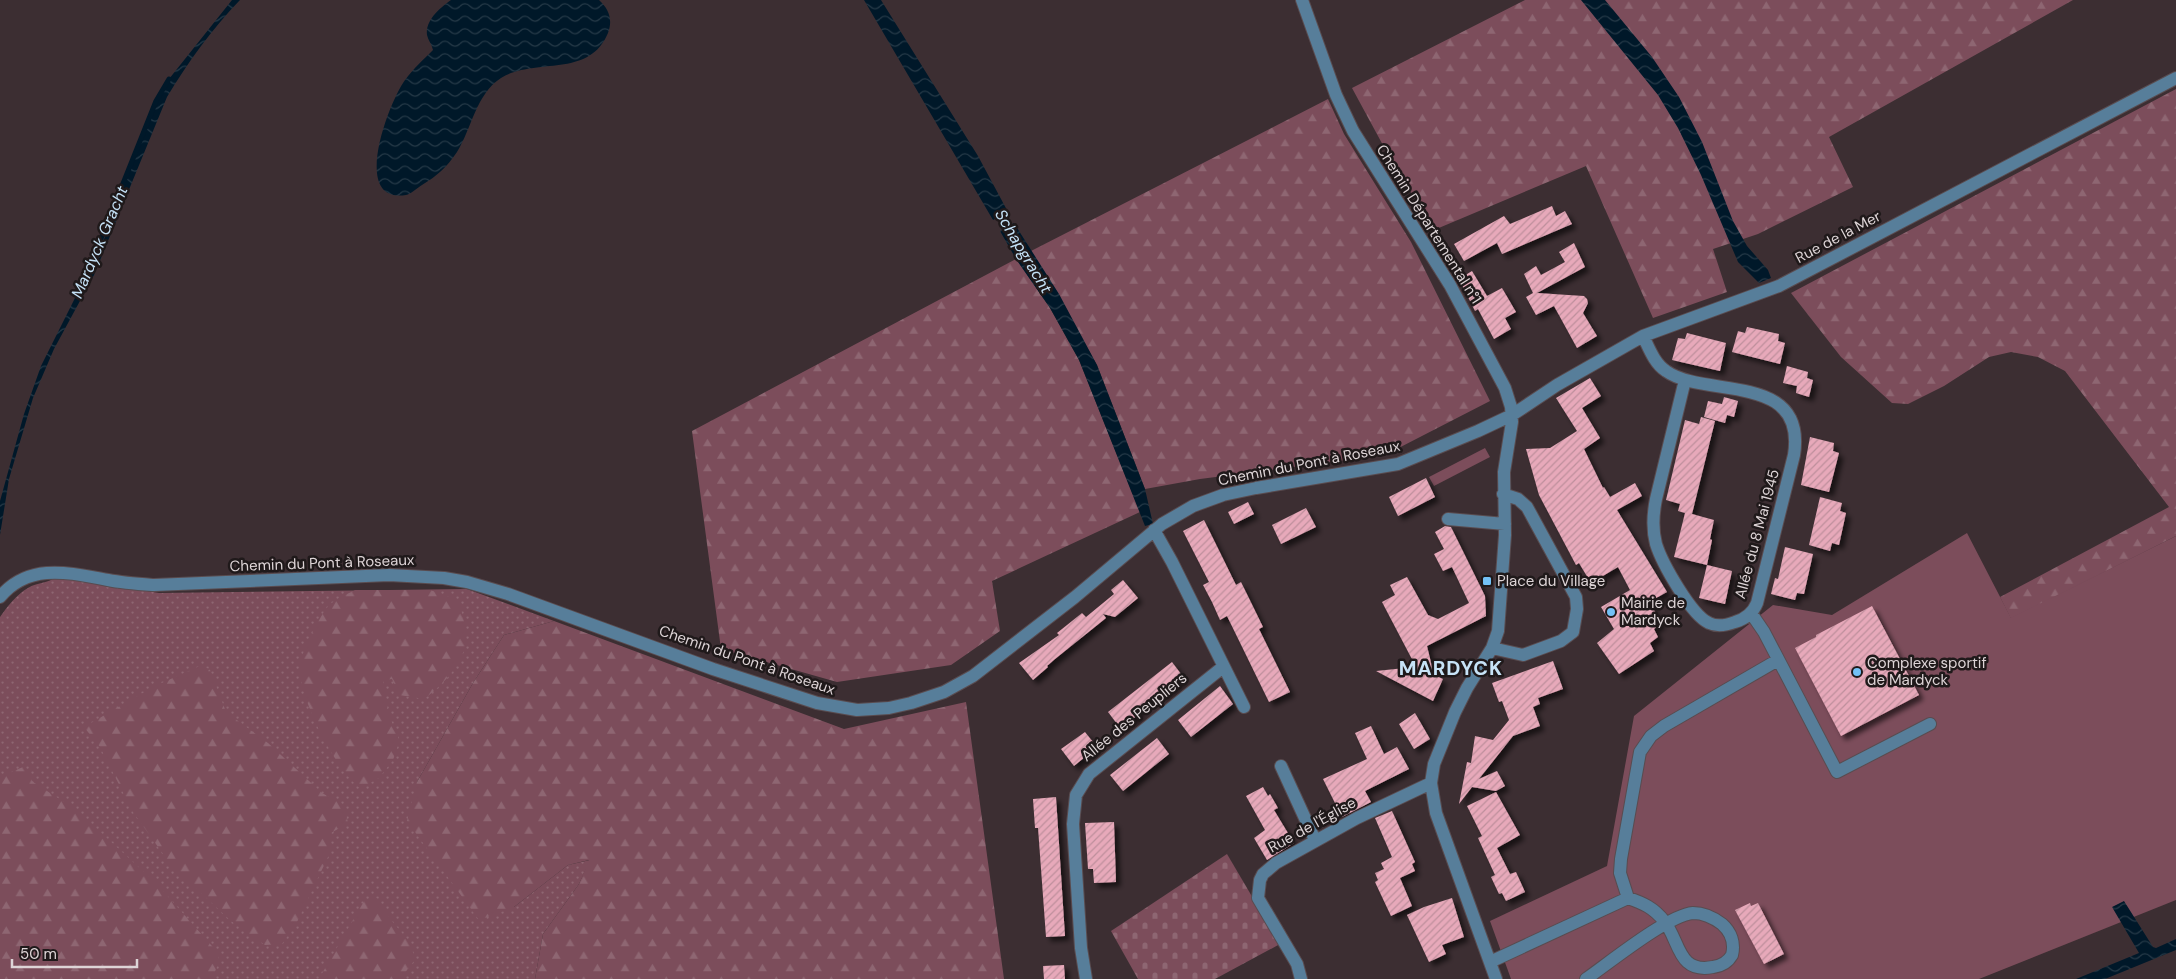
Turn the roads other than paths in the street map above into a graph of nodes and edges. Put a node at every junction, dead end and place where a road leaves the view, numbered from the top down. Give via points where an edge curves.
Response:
1 (1302, 0) edge
2 (2176, 78) edge
3 (1643, 336) junction
4 (1685, 380) junction
5 (1512, 415) junction
6 (1503, 494) junction
7 (1448, 519) dead end
8 (1505, 524) junction
9 (1154, 530) junction
10 (0, 598) edge
11 (1751, 613) junction
12 (1492, 648) junction
13 (1778, 660) junction
14 (1223, 667) junction
15 (1244, 707) dead end
16 (1930, 724) dead end
17 (1281, 766) dead end
18 (1431, 783) junction
19 (1315, 840) junction
20 (1628, 898) junction
21 (1666, 923) junction
22 (1490, 962) junction
23 (1086, 979) edge
24 (1301, 979) edge
25 (1496, 979) edge
26 (1586, 979) edge

1 - 5 street, Chemin Départemental n°1 via 1336,95 1353,131 1450,285 1505,388
2 - 3 street, Rue de la Mer via 1779,286
3 - 4 street, Allée du 8 Mai 1945 via 1659,365
3 - 5 street, Rue de la Mer
4 - 11 street, Allée du 8 Mai 1945 via 1654,508 1656,544 1688,602 1704,621 1724,625
4 - 11 street, Allée du 8 Mai 1945 via 1737,388 1763,396 1784,412 1795,432 1794,454 1759,596
5 - 6 street, Chemin Départemental n°1
5 - 9 street, Chemin du Pont à Roseaux via 1398,464 1213,498 1175,515
6 - 8 street, Chemin Départemental n°1
6 - 12 street via 1518,499 1527,507 1576,597 1577,609 1573,632 1561,641 1523,656
7 - 8 street
8 - 12 street, Chemin Départemental n°1 via 1500,624
9 - 10 street, Chemin du Pont à Roseaux via 1076,597 973,676 923,700 868,710 839,708 792,696 508,594 444,578 389,575 154,585 54,572 17,582
9 - 14 street
11 - 13 street
12 - 18 street, Chemin Départemental n°1 via 1460,700 1434,764
13 - 16 street via 1837,772
13 - 20 street via 1664,726 1647,740 1640,752 1620,858 1620,873
14 - 15 street
14 - 23 street, Allée des Peupliers via 1097,766 1078,789 1073,824
17 - 19 street
18 - 19 street, Rue de l'Église
18 - 22 street, Chemin Départemental n°1 via 1436,813
19 - 24 street, Rue de l'Église via 1269,868 1258,885 1258,898 1297,964
20 - 21 street via 1650,907
20 - 22 street
21 - 21 street via 1687,962 1700,968 1716,967 1732,955 1731,937 1714,919 1693,913
21 - 26 street
22 - 25 street, Chemin Départemental n°1

